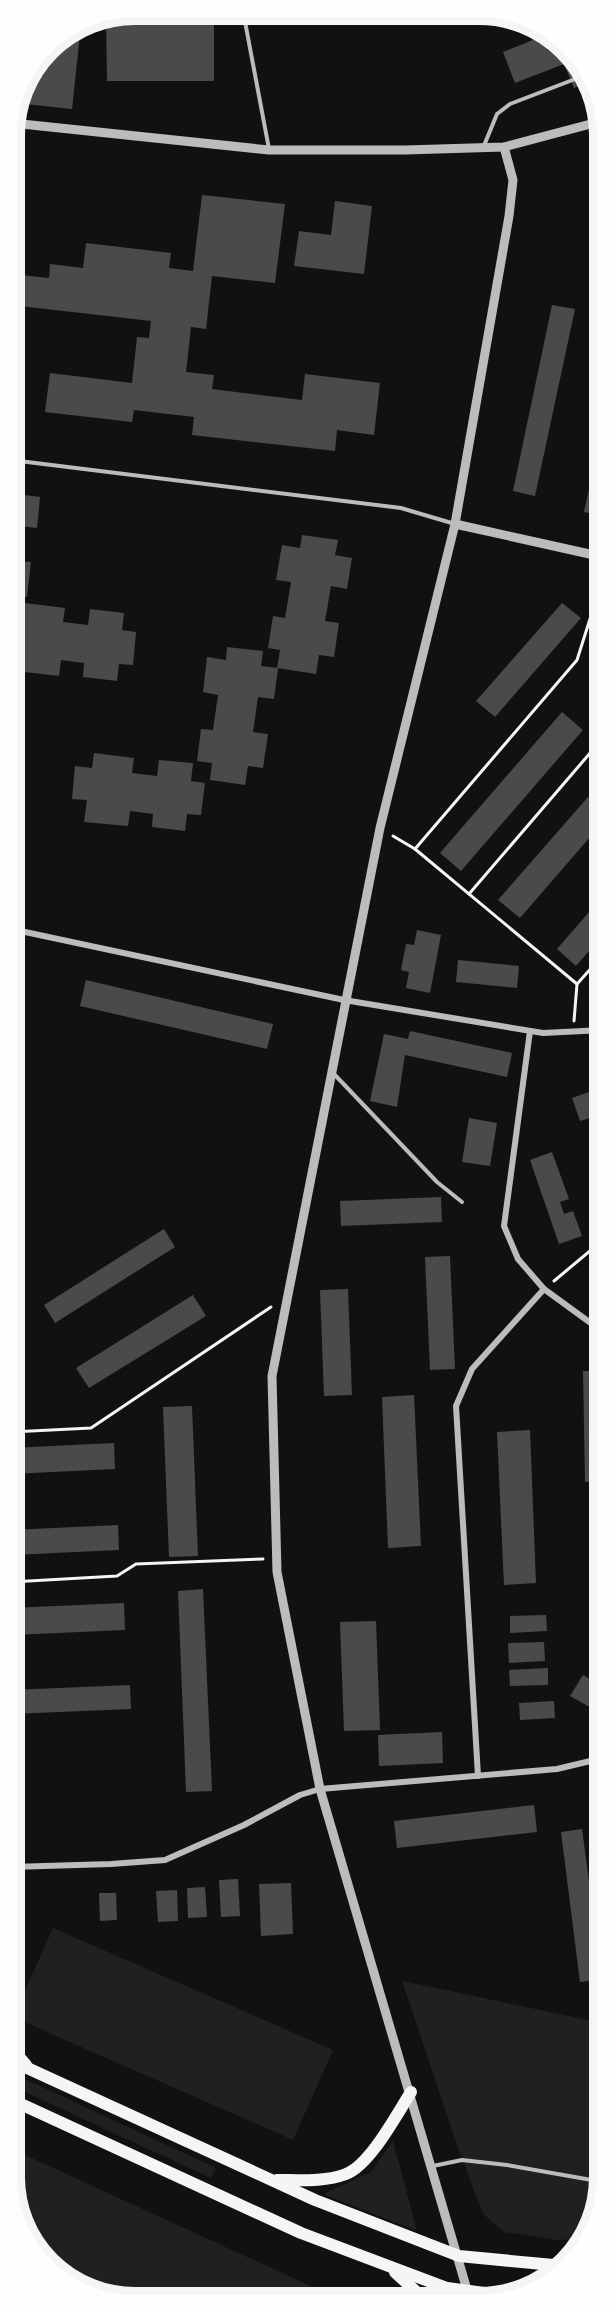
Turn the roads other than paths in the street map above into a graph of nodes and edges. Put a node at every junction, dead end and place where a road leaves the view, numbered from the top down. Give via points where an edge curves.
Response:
1 (245, 21) edge
2 (578, 78) edge
3 (22, 124) edge
4 (592, 124) edge
5 (504, 147) junction
6 (483, 148) junction
7 (269, 150) junction
8 (21, 461) edge
9 (455, 524) junction
10 (593, 555) edge
11 (21, 931) edge
12 (345, 1000) junction
13 (530, 1031) junction
14 (593, 1031) edge
15 (331, 1072) junction
16 (462, 1202) dead end
17 (544, 1289) junction
18 (593, 1325) edge
19 (593, 1760) edge
20 (478, 1776) junction
21 (320, 1789) junction
22 (21, 1867) edge
23 (21, 2059) edge
24 (21, 2065) edge
25 (31, 2070) junction
26 (411, 2092) junction
27 (21, 2104) edge
28 (432, 2166) junction
29 (272, 2180) junction
30 (593, 2180) edge
31 (459, 2256) junction
32 (551, 2265) edge
33 (389, 2267) junction
34 (415, 2291) edge
35 (455, 2291) edge
36 (468, 2291) edge

1 - 7 lane
2 - 6 lane via 510,104 497,114
3 - 7 street
4 - 5 street
5 - 6 street
5 - 9 street via 513,180 509,216
6 - 7 street
8 - 9 lane via 401,508
9 - 10 street
9 - 12 street via 380,828
11 - 12 street
12 - 13 street
12 - 15 street
13 - 14 street
13 - 17 street via 504,1226 518,1259
15 - 16 lane via 437,1182
15 - 21 street via 272,1376 278,1572
17 - 18 street
17 - 20 street via 472,1369 456,1406
19 - 20 street via 557,1769
20 - 21 street
21 - 22 street via 165,1860
21 - 26 street
23 - 25 main road
24 - 25 main road
25 - 29 main road
26 - 28 street
26 - 29 main road via 379,2144 347,2174 318,2180
27 - 33 main road via 301,2233
28 - 30 lane via 462,2160
28 - 31 street
29 - 31 main road
31 - 32 main road
31 - 36 street
33 - 34 main road
33 - 35 main road

